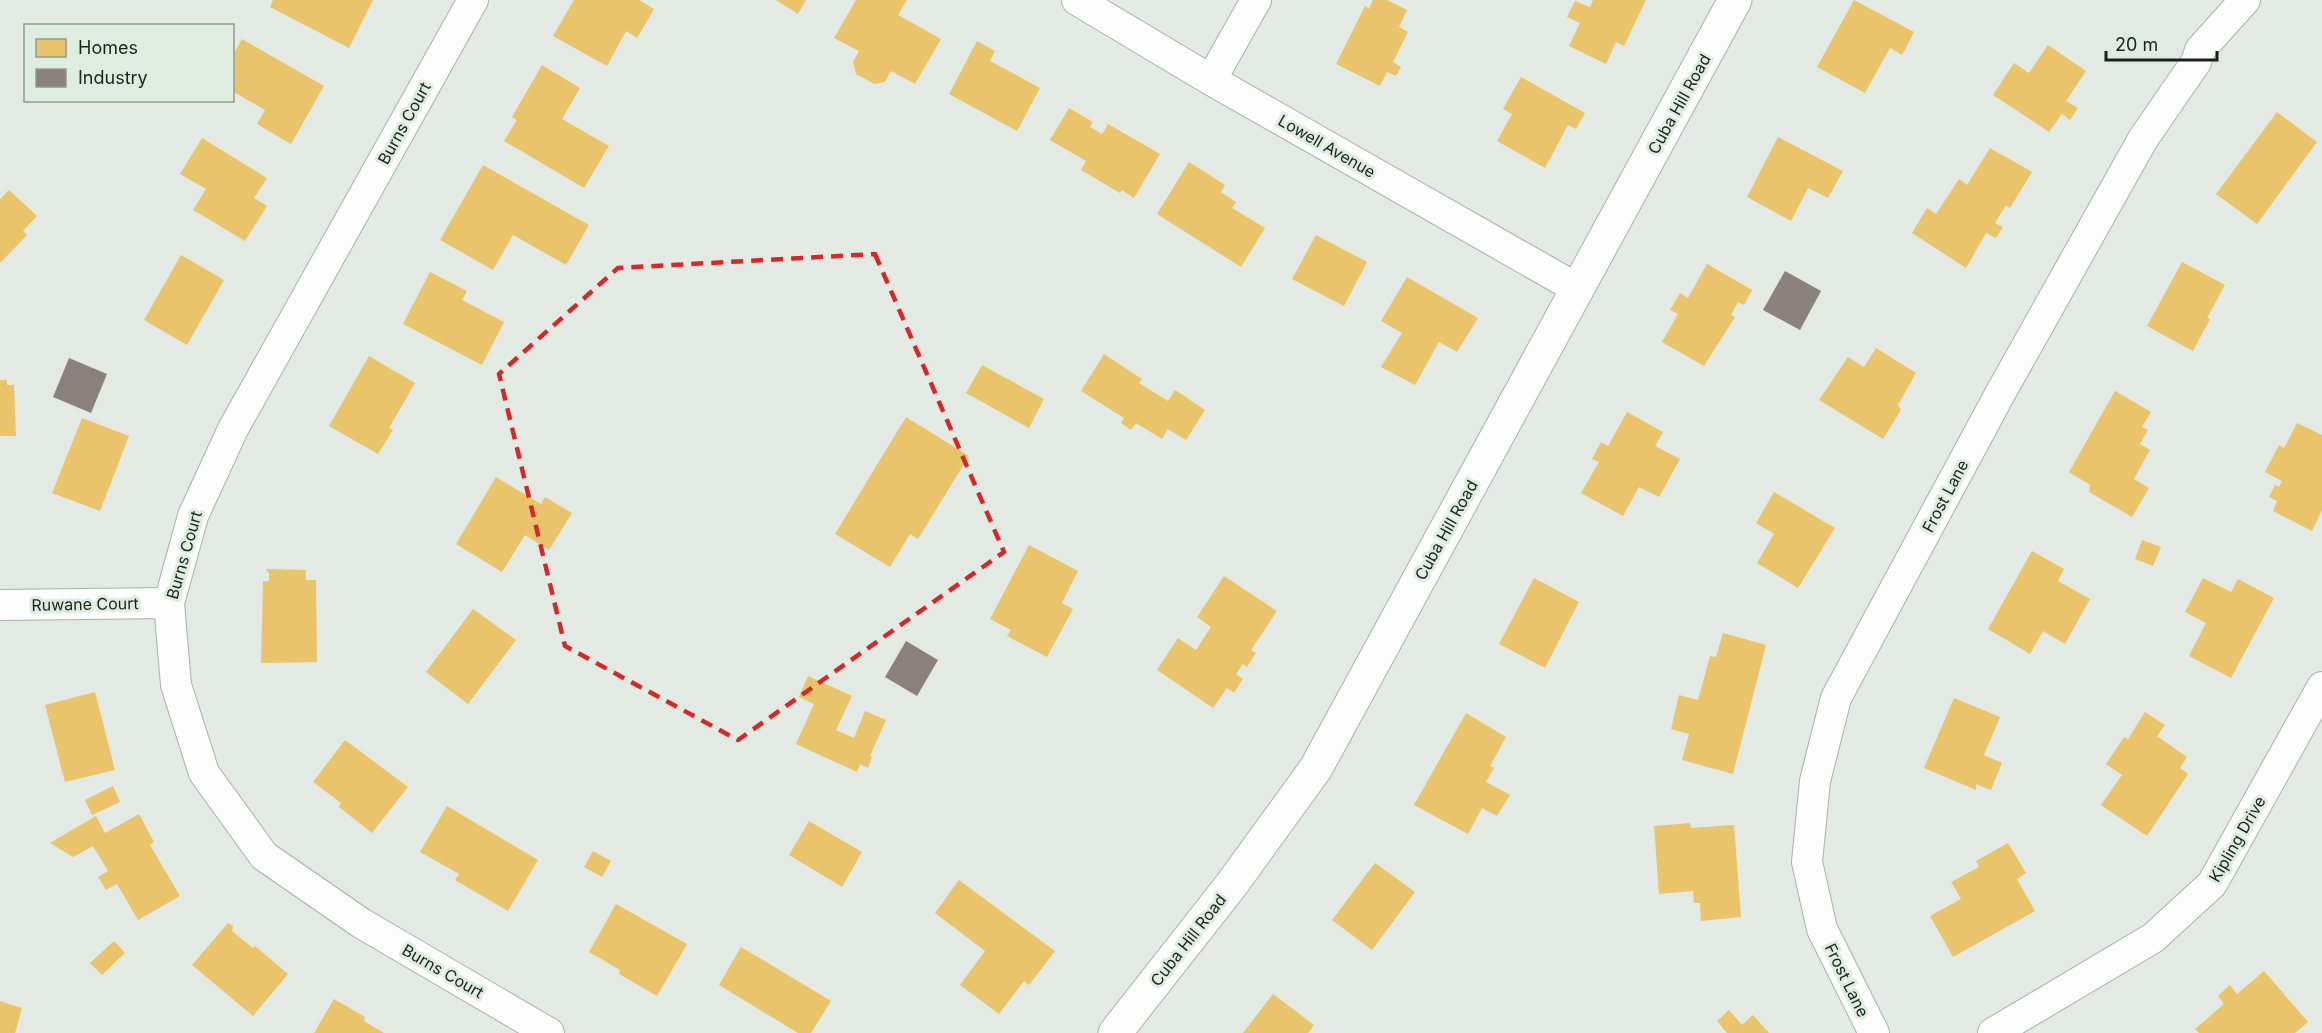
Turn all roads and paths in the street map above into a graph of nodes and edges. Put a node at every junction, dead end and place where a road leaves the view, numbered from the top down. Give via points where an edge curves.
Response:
1 (473, 0) edge
2 (1077, 0) edge
3 (1256, 0) edge
4 (1735, 0) edge
5 (2245, 0) edge
6 (1211, 80) junction
7 (1578, 289) junction
8 (169, 603) junction
9 (0, 605) edge
10 (2320, 694) edge
11 (549, 1033) edge
12 (1114, 1033) edge
13 (1874, 1033) edge
14 (1993, 1033) edge

1 - 8 street, Burns Court via 233,429 193,516
2 - 6 street, Lowell Avenue
3 - 6 street
4 - 7 main road, Cuba Hill Road
5 - 13 street, Frost Lane via 2200,50 2196,62 2143,140 1836,698 1815,781 1807,862 1822,929
6 - 7 street, Lowell Avenue
7 - 12 main road, Cuba Hill Road via 1316,768 1232,884
8 - 9 street, Ruwane Court
8 - 11 street, Burns Court via 176,685 204,773 264,856 361,923
10 - 14 street, Kipling Drive via 2212,884 2153,938

